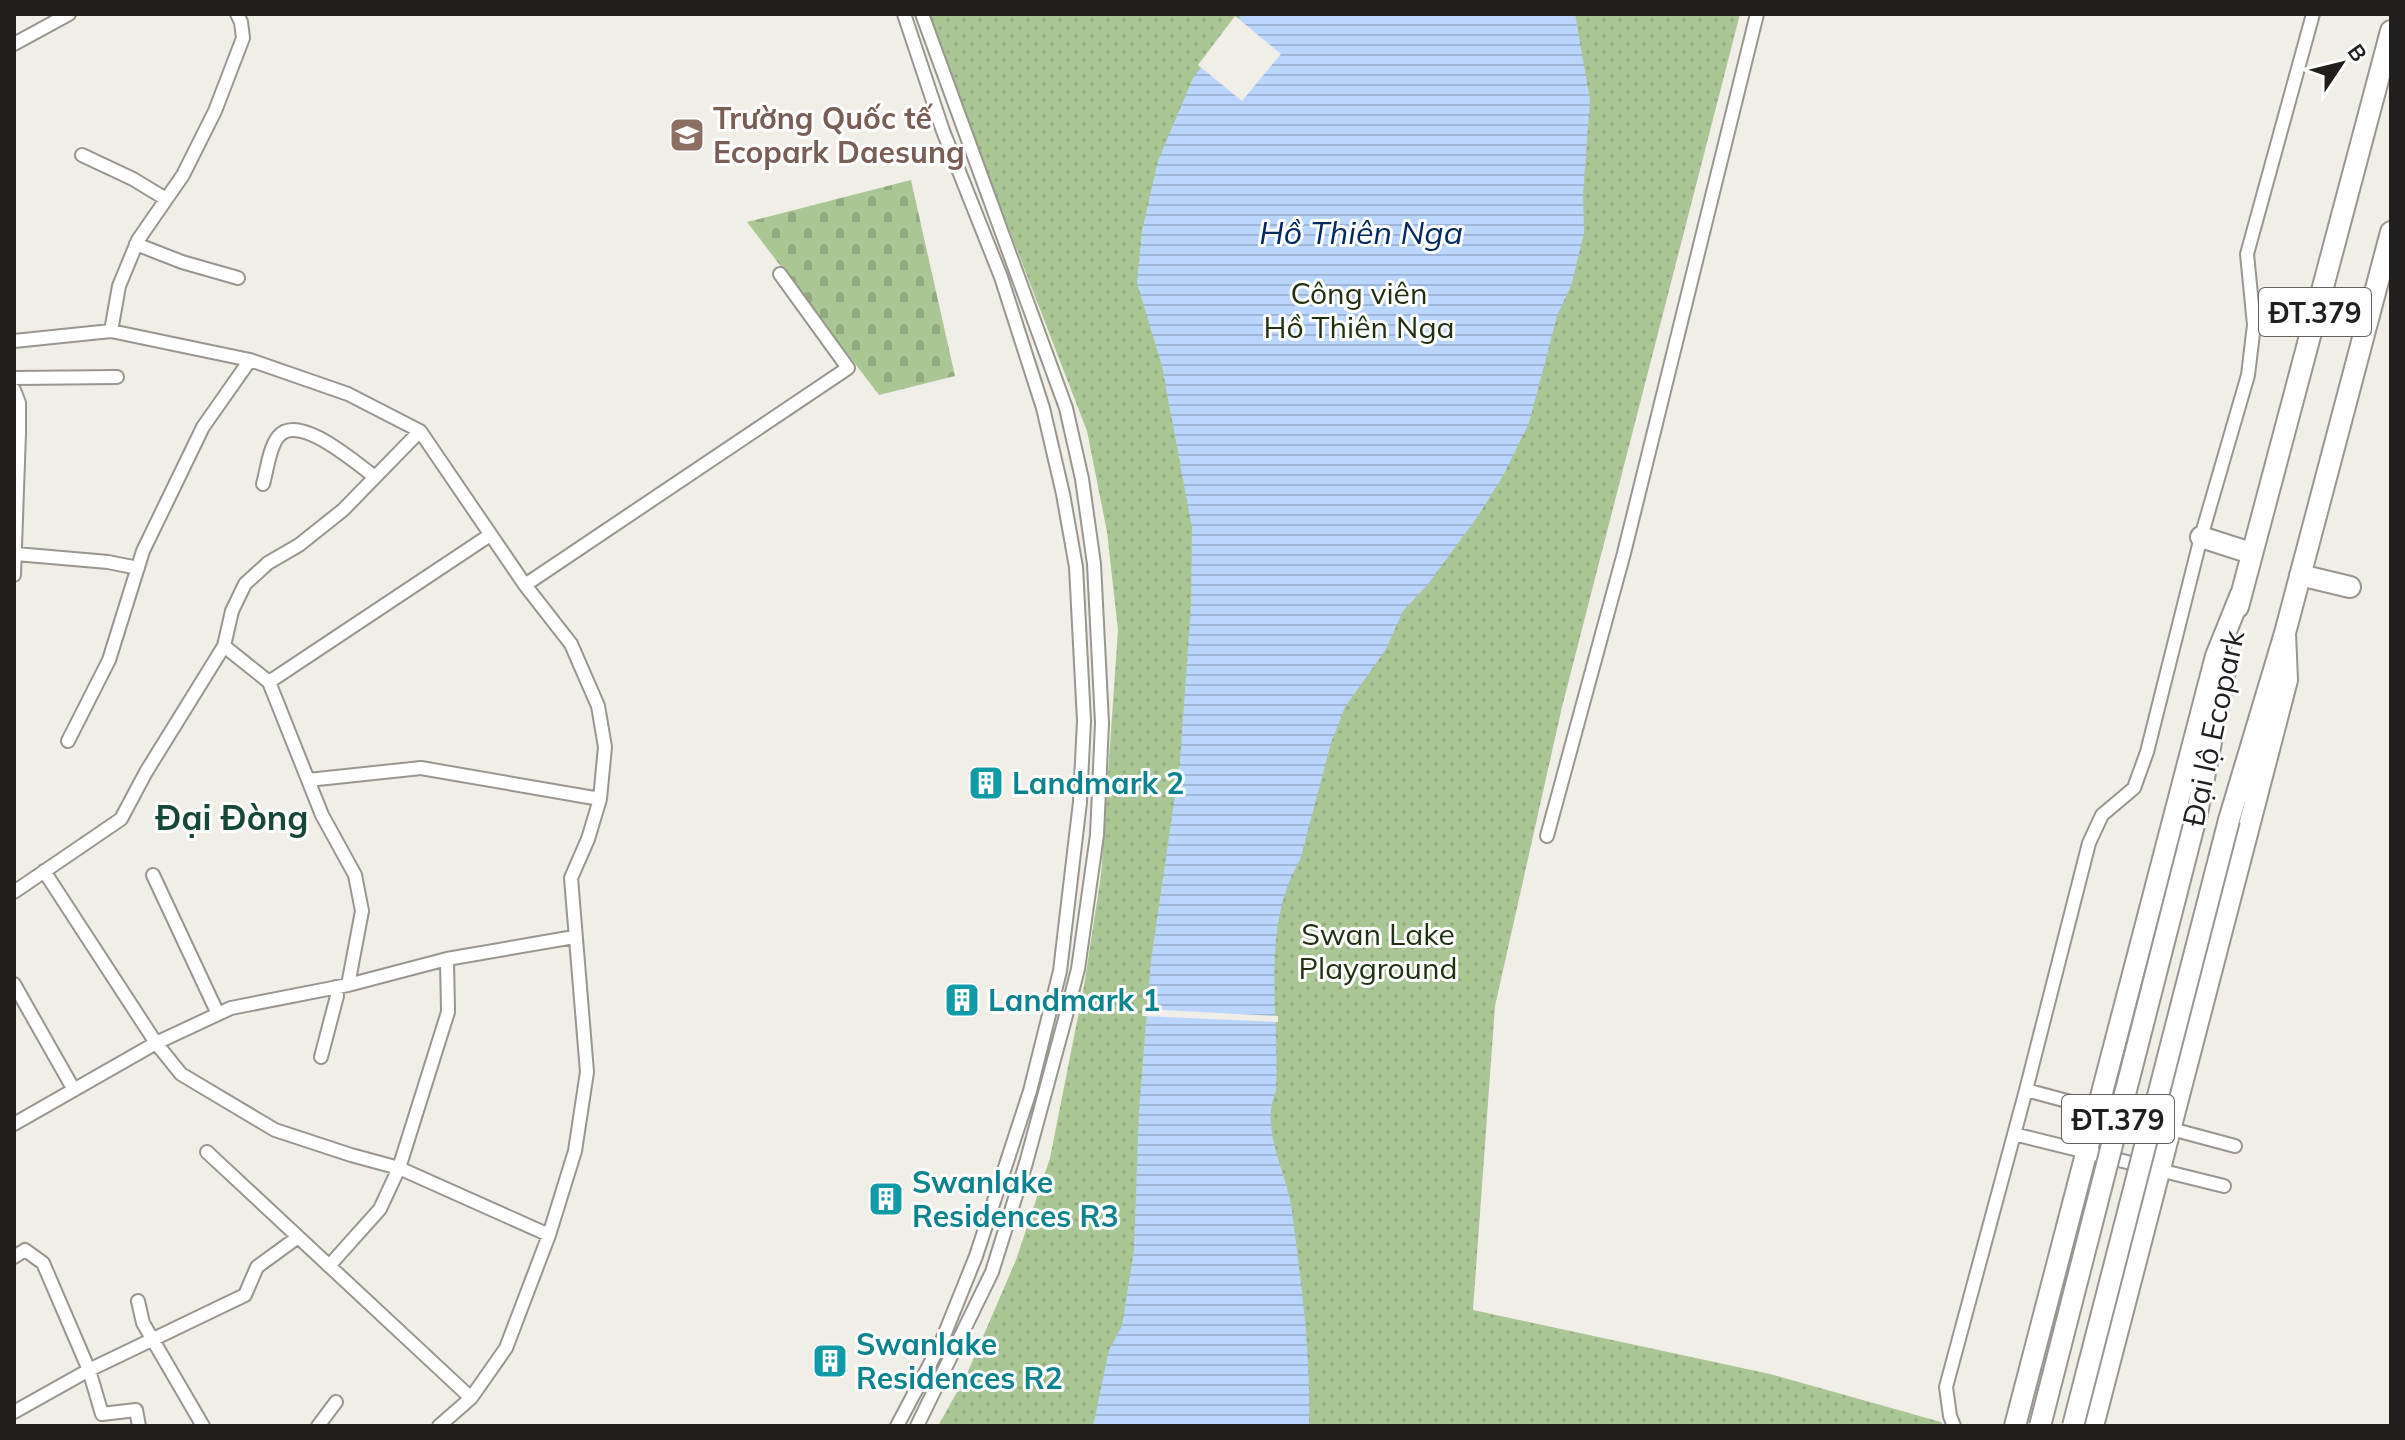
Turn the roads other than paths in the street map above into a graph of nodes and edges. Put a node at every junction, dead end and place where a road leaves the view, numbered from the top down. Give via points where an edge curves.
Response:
1 (69, 14) edge
2 (237, 14) edge
3 (904, 14) edge
4 (922, 14) edge
5 (1757, 14) edge
6 (2313, 14) edge
7 (2391, 31) edge
8 (14, 43) edge
9 (82, 155) dead end
10 (166, 199) junction
11 (2391, 232) edge
12 (136, 244) junction
13 (1017, 271) junction
14 (780, 274) dead end
15 (1001, 277) junction
16 (238, 278) dead end
17 (111, 331) junction
18 (14, 341) edge
19 (250, 360) junction
20 (117, 377) dead end
21 (14, 378) edge
22 (14, 390) edge
23 (420, 431) junction
24 (375, 477) junction
25 (263, 484) dead end
26 (490, 535) junction
27 (2201, 537) junction
28 (2251, 553) junction
29 (16, 554) junction
30 (1094, 564) junction
31 (1076, 567) junction
32 (138, 568) junction
33 (14, 575) edge
34 (2300, 575) junction
35 (525, 585) junction
36 (2350, 587) dead end
37 (2241, 594) junction
38 (2285, 633) junction
39 (224, 646) junction
40 (269, 682) junction
41 (68, 741) dead end
42 (308, 780) junction
43 (600, 799) junction
44 (1547, 836) dead end
45 (44, 871) junction
46 (153, 875) dead end
47 (14, 892) edge
48 (574, 937) junction
49 (447, 959) junction
50 (14, 984) edge
51 (342, 986) junction
52 (1052, 1003) junction
53 (1068, 1008) junction
54 (218, 1014) junction
55 (156, 1043) junction
56 (321, 1057) dead end
57 (74, 1090) junction
58 (2026, 1090) junction
59 (2099, 1109) junction
60 (14, 1124) edge
61 (2170, 1128) junction
62 (2014, 1134) junction
63 (2235, 1146) dead end
64 (207, 1152) dead end
65 (2088, 1152) junction
66 (399, 1168) junction
67 (2160, 1170) junction
68 (2224, 1186) dead end
69 (549, 1235) junction
70 (298, 1237) junction
71 (14, 1257) edge
72 (329, 1266) junction
73 (138, 1301) dead end
74 (153, 1341) junction
75 (89, 1370) junction
76 (471, 1398) junction
77 (336, 1402) dead end
78 (14, 1412) edge
79 (139, 1426) edge
80 (203, 1426) edge
81 (318, 1426) edge
82 (439, 1426) edge
83 (897, 1426) edge
84 (917, 1426) edge
85 (1954, 1426) edge
86 (2015, 1426) edge
87 (2040, 1426) edge
88 (2073, 1426) edge
89 (2093, 1426) edge

1 - 8 street
2 - 10 street via 243,38 215,111
3 - 15 street
4 - 13 street
5 - 44 street via 1624,553
6 - 27 street via 2247,254 2254,325 2248,375
7 - 28 highway, Đại lộ Ecopark / ĐT.379
9 - 10 street
10 - 12 street
11 - 34 highway, Đại lộ Ecopark / ĐT.379
12 - 16 street
12 - 17 street via 119,286
13 - 15 street
13 - 30 street via 1066,408
14 - 35 street via 848,368
15 - 31 street via 1043,408
17 - 18 street
17 - 19 street
19 - 23 street via 348,394
19 - 32 street via 203,427
20 - 21 street
22 - 29 street via 19,403
23 - 24 street
23 - 26 street
24 - 25 street via 329,442 292,429 275,442
24 - 39 street via 343,510 245,584
26 - 35 street
26 - 40 street
27 - 28 highway
27 - 58 street via 2134,788 2102,815 2089,843
28 - 37 highway, Đại lộ Ecopark / ĐT.379
29 - 32 street
29 - 33 street
30 - 31 street
30 - 53 street via 1102,723 1097,835
31 - 52 street via 1084,721 1080,802
32 - 41 street via 109,660
34 - 36 highway
34 - 38 highway, Đại lộ Ecopark / ĐT.379
35 - 43 street via 571,644 598,706 605,747
37 - 59 highway via 2216,656
37 - 87 highway, Đại lộ Ecopark / ĐT.379, bridge via 2197,813
38 - 61 highway via 2287,680
38 - 88 highway, Đại lộ Ecopark / ĐT.379, bridge via 2229,820
39 - 40 street
39 - 45 street via 121,819
40 - 42 street
42 - 43 street via 421,768
42 - 51 street via 355,875 362,911
43 - 48 street via 571,878
45 - 47 street
45 - 55 street
46 - 54 street
48 - 49 street
48 - 69 street via 587,1072 575,1151
49 - 51 street
49 - 66 street via 448,1012
50 - 57 street
51 - 54 street
51 - 56 street
52 - 53 street
52 - 83 street via 1030,1091 976,1256 941,1343
53 - 84 street via 992,1272
54 - 55 street
55 - 57 street
55 - 66 street via 181,1074 275,1130
57 - 60 street
58 - 59 street
58 - 62 street
59 - 61 street
59 - 65 highway
61 - 63 street
61 - 67 highway
62 - 65 street
62 - 85 street via 1946,1387
64 - 70 street
65 - 67 street
65 - 86 highway
66 - 69 street
66 - 72 street via 380,1209
67 - 68 street
67 - 89 highway
69 - 76 street via 506,1348
70 - 72 street
70 - 74 street via 257,1267 245,1295
71 - 75 street via 25,1250 43,1263
72 - 76 street
73 - 74 street
74 - 75 street
74 - 80 street
75 - 78 street
75 - 79 street via 102,1414 136,1410
76 - 82 street
77 - 81 street

